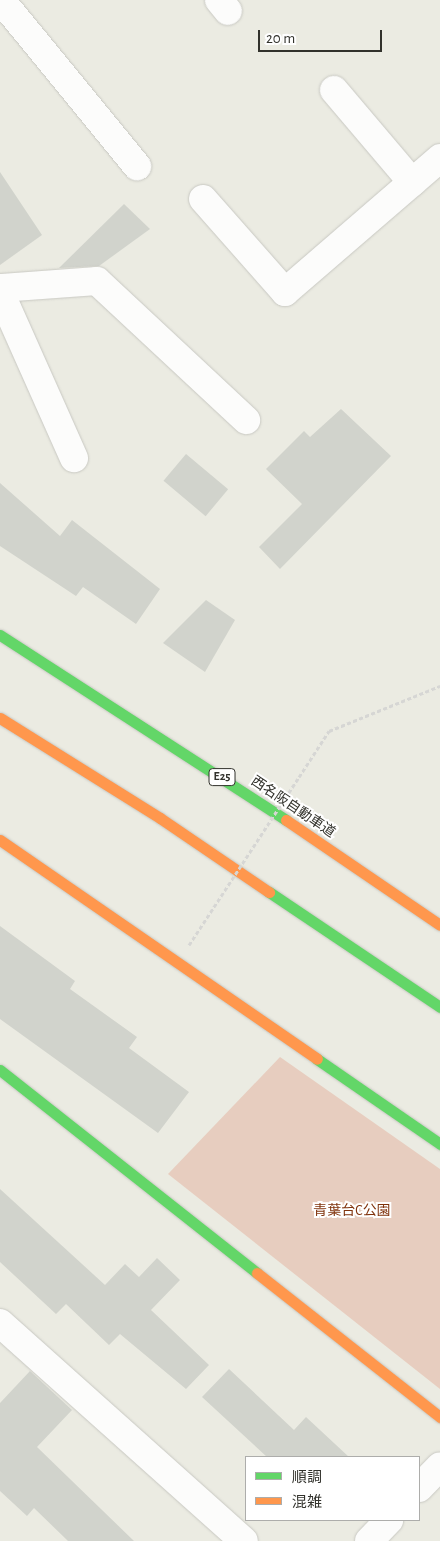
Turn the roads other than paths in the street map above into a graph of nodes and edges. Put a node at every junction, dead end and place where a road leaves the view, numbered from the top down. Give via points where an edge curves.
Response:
1 (1, 1) edge
2 (334, 90) dead end
3 (440, 158) edge
4 (138, 166) dead end
5 (412, 182) junction
6 (203, 199) dead end
7 (0, 288) edge
8 (0, 292) edge
9 (246, 420) dead end
10 (74, 458) dead end
11 (0, 636) edge
12 (0, 718) edge
13 (0, 840) edge
14 (440, 925) edge
15 (440, 1007) edge
16 (0, 1070) edge
17 (440, 1144) edge
18 (0, 1323) edge
19 (440, 1417) edge
20 (440, 1466) edge
21 (420, 1487) edge
22 (388, 1521) edge
23 (244, 1541) edge
24 (369, 1541) edge

1 - 4 street
2 - 5 street
3 - 5 street
5 - 6 street via 285,292
7 - 9 street via 97,281
8 - 10 street
11 - 14 main road, 西名阪自動車道 / E25 via 192,757
12 - 15 main road via 160,818
13 - 17 main road
16 - 19 main road
18 - 23 street
20 - 21 street
22 - 24 street

